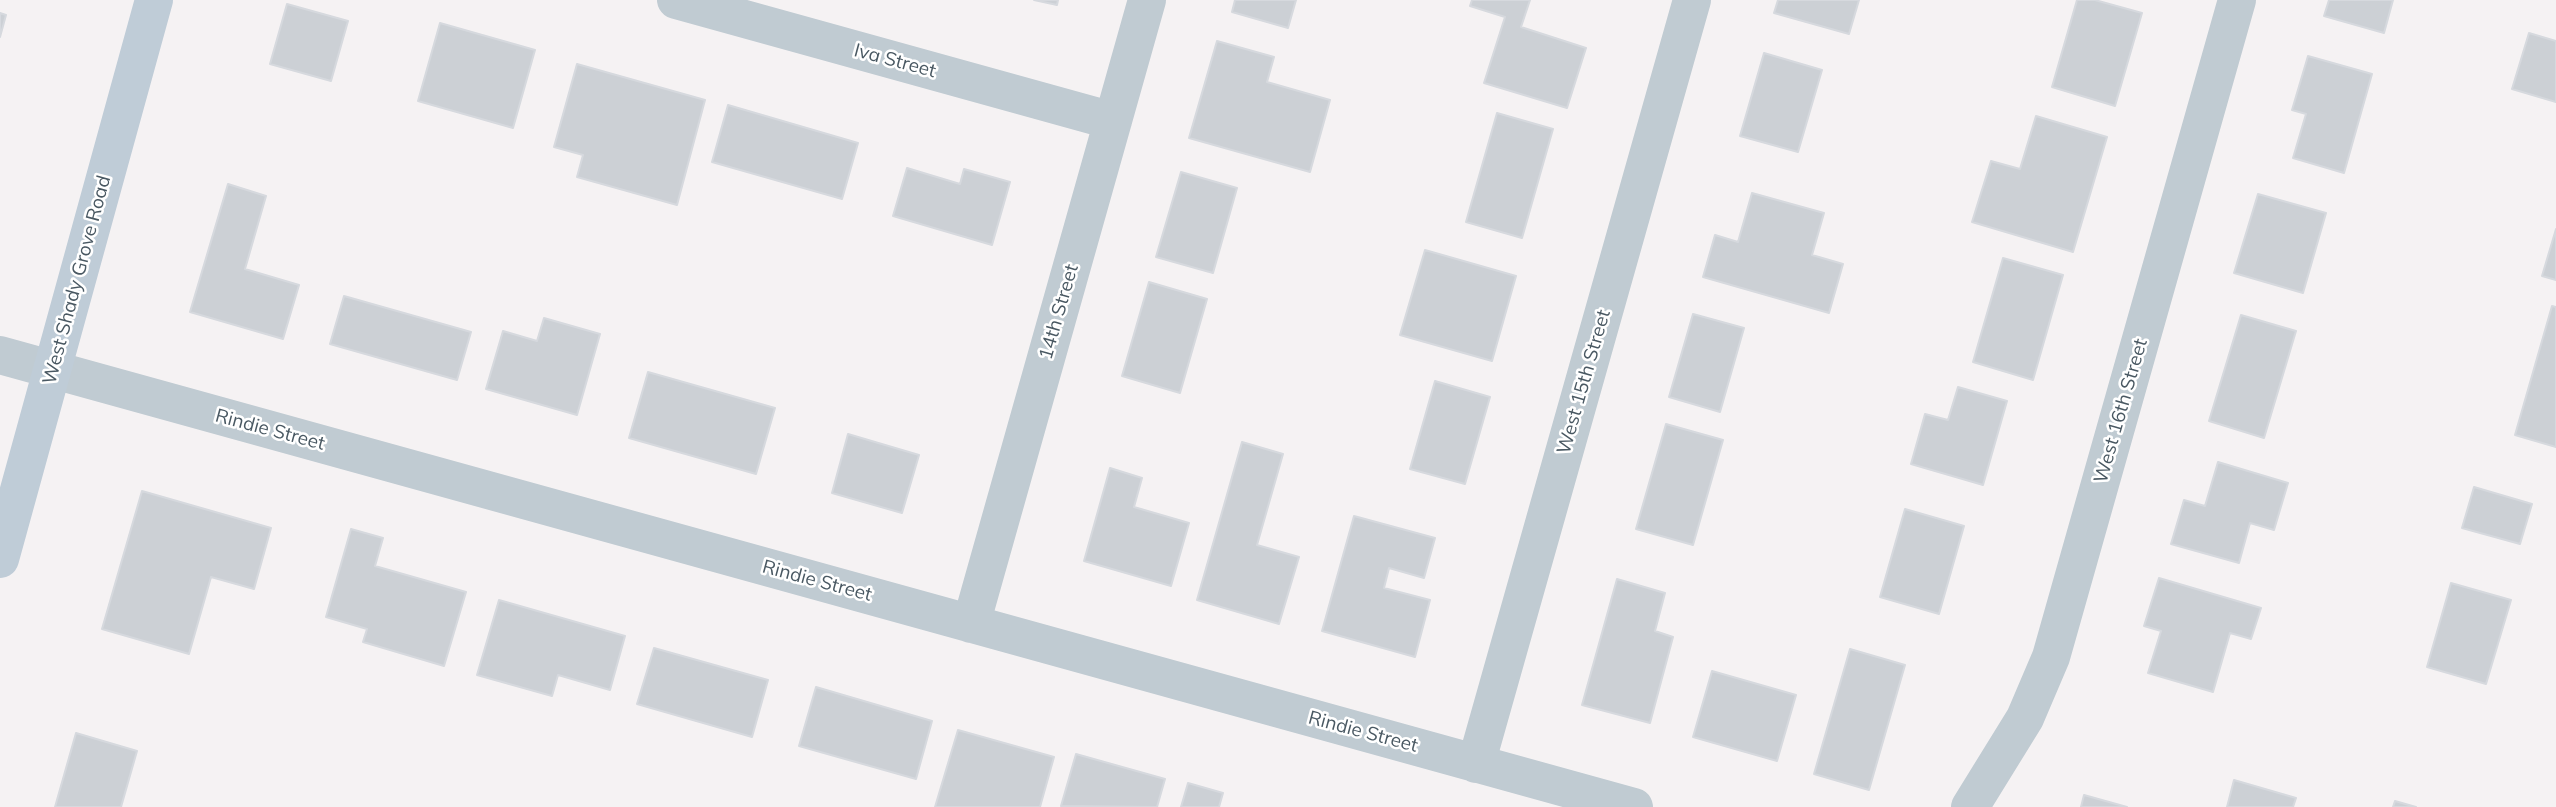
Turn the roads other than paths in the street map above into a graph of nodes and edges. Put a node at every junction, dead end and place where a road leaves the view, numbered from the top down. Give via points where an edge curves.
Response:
1 (154, 0) edge
2 (676, 0) edge
3 (1147, 0) edge
4 (1692, 0) edge
5 (2237, 0) edge
6 (1113, 121) junction
7 (0, 355) edge
8 (53, 370) junction
9 (0, 559) edge
10 (971, 624) junction
11 (1476, 764) junction
12 (1634, 807) edge
13 (1970, 807) edge

1 - 8 main road, West Shady Grove Road
2 - 6 street, Iva Street
3 - 6 street, 14th Street
4 - 11 street, West 15th Street
5 - 13 street, West 16th Street via 2051,657 2025,718
6 - 10 street, 14th Street
7 - 8 street, Rindie Street
8 - 9 main road, West Shady Grove Road
8 - 10 street, Rindie Street
10 - 11 street, Rindie Street
11 - 12 street, Rindie Street

